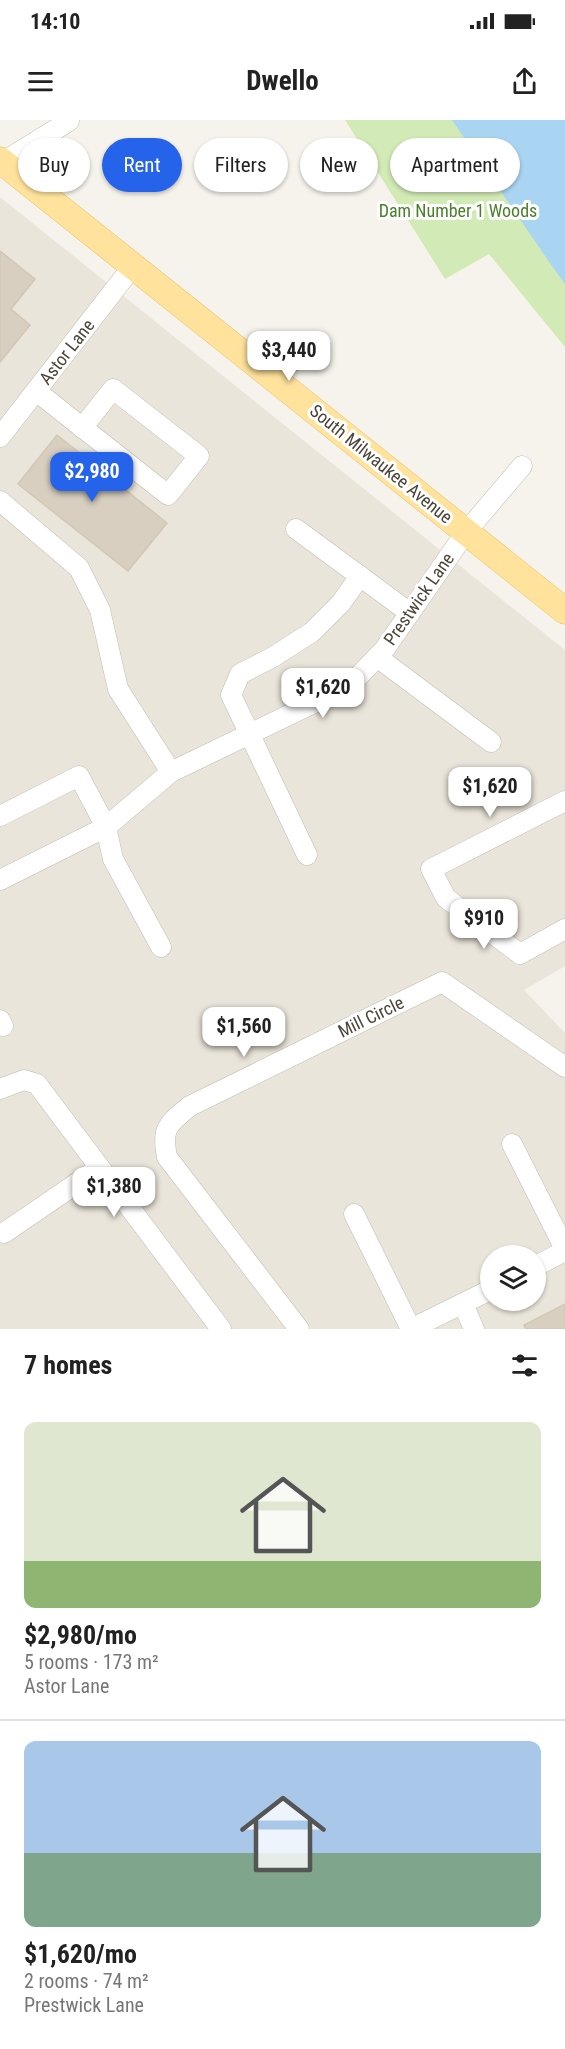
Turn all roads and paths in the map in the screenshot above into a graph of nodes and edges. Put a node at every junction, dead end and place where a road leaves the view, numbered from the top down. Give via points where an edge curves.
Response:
1 (69, 121) edge
2 (2, 161) edge
3 (134, 266) junction
4 (302, 358) dead end
5 (264, 371) junction
6 (36, 391) junction
7 (82, 428) junction
8 (1, 435) edge
9 (522, 466) dead end
10 (0, 501) edge
11 (296, 529) dead end
12 (466, 532) junction
13 (360, 576) junction
14 (565, 611) edge
15 (410, 613) junction
16 (377, 657) junction
17 (249, 735) junction
18 (491, 742) dead end
19 (171, 772) junction
20 (565, 801) edge
21 (0, 816) edge
22 (106, 827) junction
23 (307, 855) dead end
24 (0, 880) edge
25 (565, 929) edge
26 (161, 947) dead end
27 (565, 1067) edge
28 (0, 1089) edge
29 (512, 1144) dead end
30 (99, 1168) junction
31 (354, 1214) dead end
32 (4, 1233) dead end
33 (565, 1250) edge
34 (546, 1260) edge
35 (480, 1295) edge
36 (463, 1304) junction
37 (221, 1329) edge
38 (299, 1329) edge
39 (411, 1329) edge
40 (474, 1329) edge

1 - 2 street
2 - 3 main road, South Milwaukee Avenue
3 - 5 main road, South Milwaukee Avenue
3 - 6 street, Astor Lane
4 - 5 street
5 - 12 main road, South Milwaukee Avenue
6 - 7 street
6 - 8 street, Astor Lane
7 - 7 street via 168,495 199,456 113,389
9 - 12 street, Prestwick Lane
10 - 19 street via 79,568 100,610 118,689
11 - 13 street
12 - 14 main road, South Milwaukee Avenue
12 - 15 street, Prestwick Lane
13 - 15 street
13 - 17 street via 341,603 312,632 240,674 231,695
15 - 16 street, Prestwick Lane
16 - 17 street, Prestwick Lane via 349,686
16 - 18 street
17 - 19 street, Prestwick Lane
17 - 23 street
19 - 22 street, Prestwick Lane
20 - 25 street via 431,869 446,898 520,954
21 - 22 street via 79,776
22 - 24 street, Prestwick Lane
22 - 26 street via 113,859
27 - 38 street, Mill Circle via 442,982 190,1106 170,1123 164,1141 167,1157
28 - 30 street via 24,1080 37,1084
29 - 33 street
30 - 32 street
30 - 37 street
31 - 39 street
33 - 34 street
35 - 36 street
36 - 39 street
36 - 40 street

